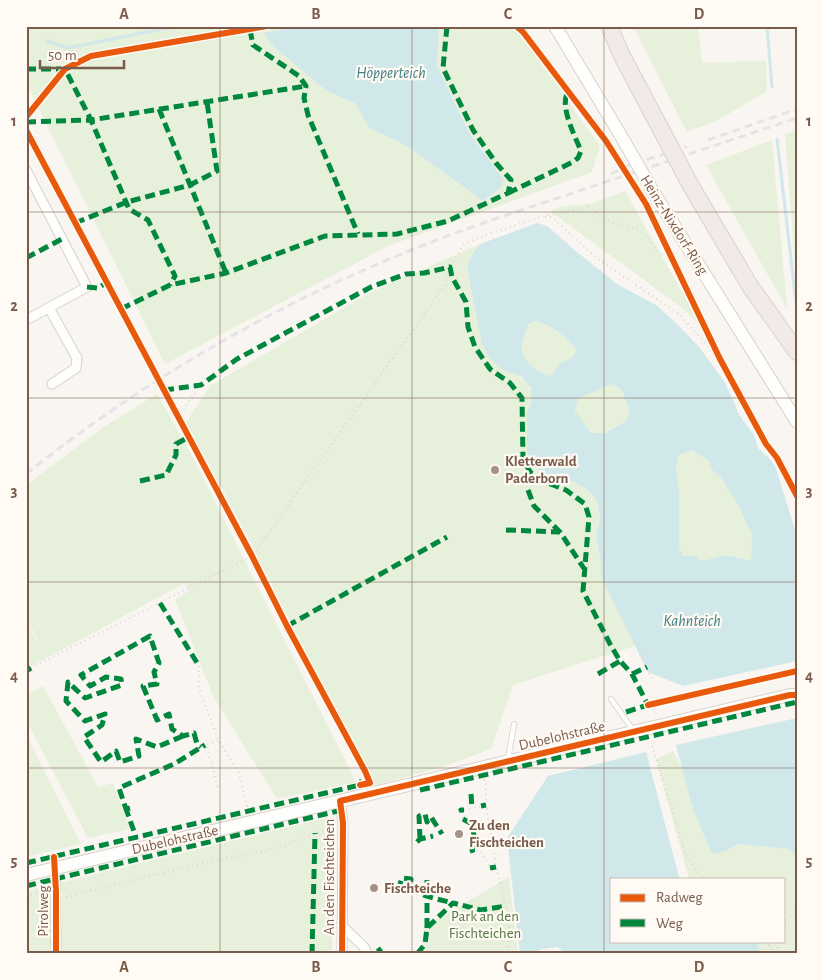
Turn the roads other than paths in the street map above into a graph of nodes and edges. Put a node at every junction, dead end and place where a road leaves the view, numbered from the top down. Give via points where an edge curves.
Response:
1 (555, 26) edge
2 (609, 26) edge
3 (26, 170) edge
4 (50, 308) junction
5 (26, 320) edge
6 (797, 352) edge
7 (52, 384) dead end
8 (797, 422) edge
9 (795, 694) edge
10 (611, 699) dead end
11 (514, 724) dead end
12 (634, 732) junction
13 (508, 761) junction
14 (340, 801) junction
15 (55, 868) junction
16 (26, 875) edge
17 (341, 925) junction
18 (56, 954) edge
19 (342, 954) edge
20 (367, 954) edge

1 - 8 main road, Heinz-Nixdorf-Ring, bridge via 657,198
2 - 6 highway, bridge via 691,186 750,286
3 - 4 street via 87,287
4 - 5 street
4 - 7 street via 78,358 76,368
9 - 12 main road, Dubelohstraße
10 - 12 lane
11 - 13 lane
12 - 13 main road, Dubelohstraße
13 - 14 main road, Dubelohstraße
14 - 15 main road, Dubelohstraße
14 - 17 street, An den Fischteichen
15 - 16 main road, Dubelohstraße
15 - 18 street, Pirolweg
17 - 19 street, An den Fischteichen
17 - 20 street, An den Fischteichen

